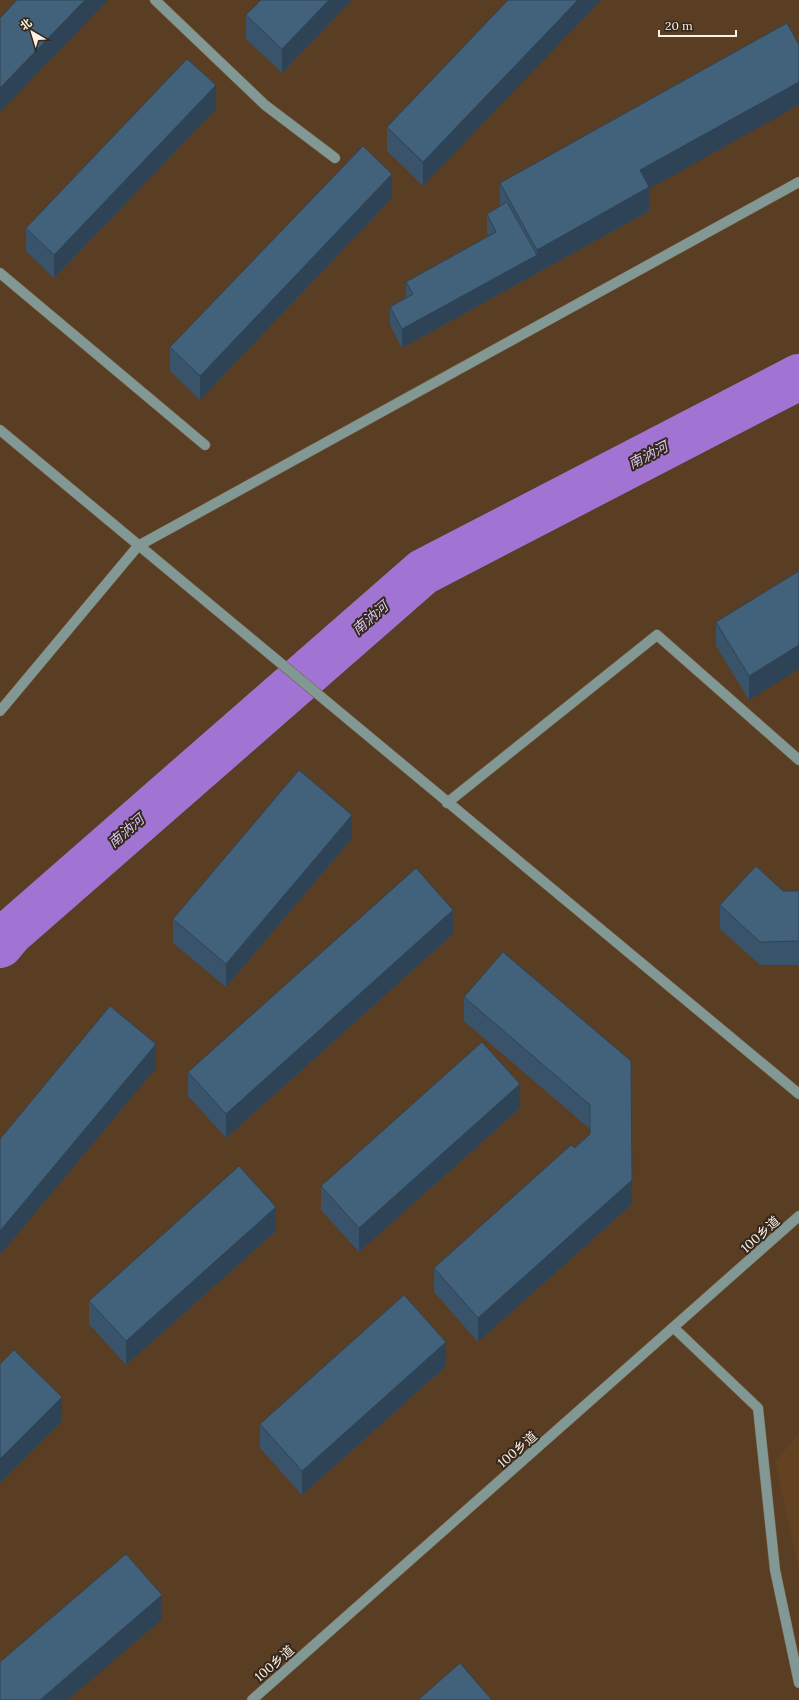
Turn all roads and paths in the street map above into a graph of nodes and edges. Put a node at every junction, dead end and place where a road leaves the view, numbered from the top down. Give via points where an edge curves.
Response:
1 (155, 0) edge
2 (334, 158) dead end
3 (799, 182) edge
4 (0, 273) edge
5 (0, 430) edge
6 (205, 445) dead end
7 (138, 546) junction
8 (0, 711) edge
9 (799, 760) edge
10 (447, 802) junction
11 (799, 1094) edge
12 (799, 1216) edge
13 (674, 1328) junction
14 (799, 1683) edge
15 (252, 1700) edge

1 - 2 street via 265,105
3 - 7 street
4 - 6 street
5 - 7 street
7 - 8 street
7 - 10 street
9 - 10 street via 657,635
10 - 11 street
12 - 13 street, 100乡道
13 - 14 street via 758,1408 774,1570
13 - 15 street, 100乡道

